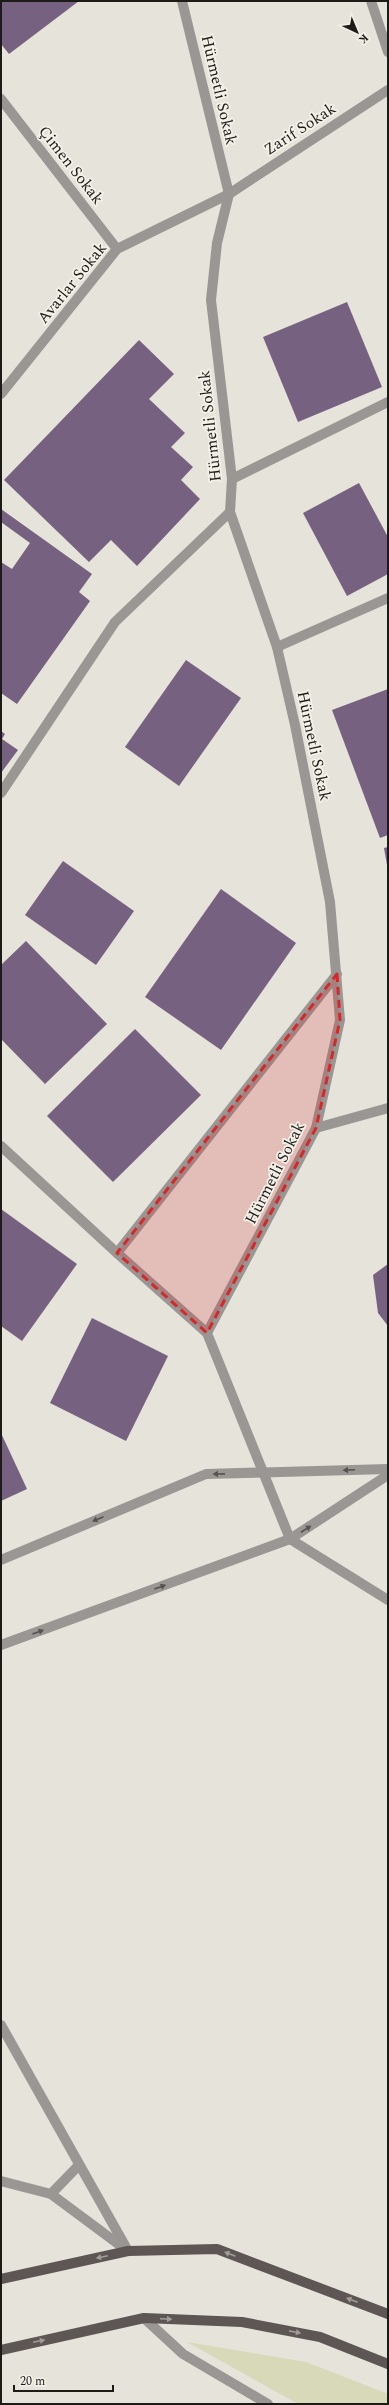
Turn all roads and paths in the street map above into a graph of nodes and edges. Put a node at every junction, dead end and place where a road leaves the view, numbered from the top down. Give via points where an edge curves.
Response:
1 (182, 1) edge
2 (371, 1) edge
3 (388, 52) edge
4 (388, 90) edge
5 (1, 100) edge
6 (228, 194) junction
7 (117, 249) junction
8 (1, 394) edge
9 (388, 402) edge
10 (232, 479) junction
11 (230, 512) junction
12 (388, 598) edge
13 (277, 647) junction
14 (1, 793) edge
15 (337, 974) junction
16 (388, 1108) edge
17 (316, 1128) junction
18 (1, 1146) edge
19 (117, 1253) junction
20 (207, 1333) junction
21 (388, 1469) edge
22 (264, 1472) junction
23 (388, 1475) edge
24 (290, 1539) junction
25 (1, 1560) edge
26 (388, 1600) edge
27 (1, 1646) edge
28 (1, 2025) edge
29 (79, 2165) junction
30 (1, 2181) edge
31 (51, 2194) junction
32 (128, 2251) junction
33 (1, 2279) edge
34 (388, 2314) edge
35 (144, 2318) junction
36 (1, 2350) edge
37 (388, 2364) edge
38 (268, 2404) edge

1 - 6 street, Hürmetli Sokak
2 - 3 street
4 - 6 street, Zarif Sokak
5 - 7 street, Çimen Sokak
6 - 7 street, Avarlar Sokak
6 - 10 street, Hürmetli Sokak via 218,243 211,300
7 - 8 street, Avarlar Sokak
9 - 10 street
10 - 11 street, Hürmetli Sokak
11 - 13 street, Hürmetli Sokak
11 - 14 street via 115,622
12 - 13 street
13 - 15 street, Hürmetli Sokak via 330,902
15 - 17 street, Hürmetli Sokak via 340,1020
15 - 19 street
16 - 17 street
17 - 20 street, Hürmetli Sokak
18 - 19 street
19 - 20 street
20 - 22 street
21 -> 22 street
22 - 24 street
22 -> 25 street via 206,1474
24 -> 23 street
24 - 26 street
27 -> 24 street
28 - 29 street
29 - 31 street
29 - 32 street
30 - 31 street
31 - 32 street
32 -> 33 main road
34 -> 32 main road via 217,2249
36 -> 35 main road
35 -> 37 main road via 250,2323 320,2337
35 - 38 street via 183,2354

